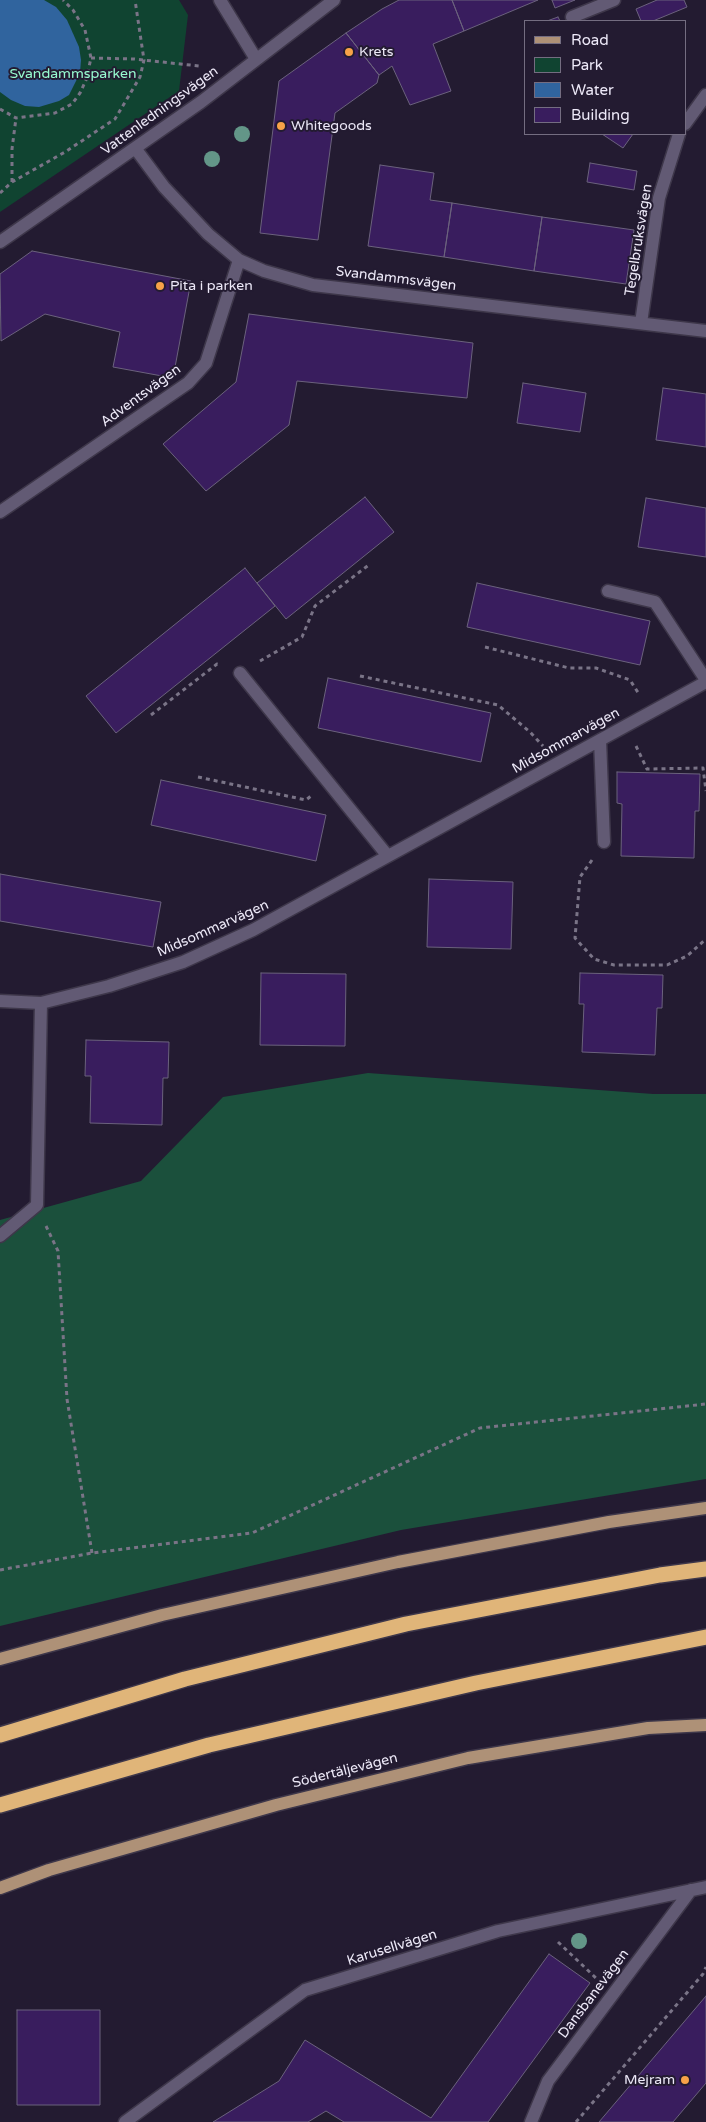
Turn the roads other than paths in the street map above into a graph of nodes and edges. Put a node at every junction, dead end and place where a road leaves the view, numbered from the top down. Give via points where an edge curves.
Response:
1 (220, 0) edge
2 (334, 0) edge
3 (614, 0) edge
4 (572, 17) dead end
5 (256, 59) junction
6 (706, 95) edge
7 (686, 123) edge
8 (679, 135) edge
9 (135, 148) junction
10 (0, 242) edge
11 (239, 260) junction
12 (641, 323) junction
13 (706, 331) edge
14 (0, 512) edge
15 (608, 591) dead end
16 (240, 673) road end
17 (706, 681) edge
18 (600, 740) junction
19 (604, 842) road end
20 (387, 856) junction
21 (0, 1001) edge
22 (41, 1003) junction
23 (0, 1236) edge
24 (706, 1508) edge
25 (706, 1569) edge
26 (706, 1637) edge
27 (0, 1659) edge
28 (706, 1725) edge
29 (0, 1736) edge
30 (0, 1805) edge
31 (706, 1887) edge
32 (0, 1888) edge
33 (691, 1890) junction
34 (125, 2122) edge
35 (531, 2122) edge

1 - 5 street
2 - 5 street, Vattenledningsvägen
3 - 4 street
5 - 9 street, Vattenledningsvägen
6 - 7 street
8 - 12 street, Tegelbruksvägen via 659,198
9 - 10 street, Vattenledningsvägen
9 - 11 street, Svandammsvägen via 170,194 208,234
11 - 12 street, Svandammsvägen via 313,285
11 - 14 street, Adventsvägen via 206,363 188,383
12 - 13 street, Svandammsvägen
15 - 17 street via 655,602
16 - 20 street
17 - 18 street, Midsommarvägen
18 - 19 street
18 - 20 street, Midsommarvägen
20 - 22 street, Midsommarvägen via 253,930 182,962 109,986
21 - 22 street, Midsommarvägen
22 - 23 street via 37,1205
24 - 27 main road via 609,1522 398,1562 162,1615
25 - 29 highway via 406,1624 185,1678
26 - 30 highway via 476,1683 209,1745
28 - 32 main road, Södertäljevägen via 648,1728 468,1758 276,1805 49,1870
31 - 33 street, Karusellvägen
33 - 34 street, Karusellvägen via 498,1931 305,1990
33 - 35 street, Dansbanevägen via 548,2081

